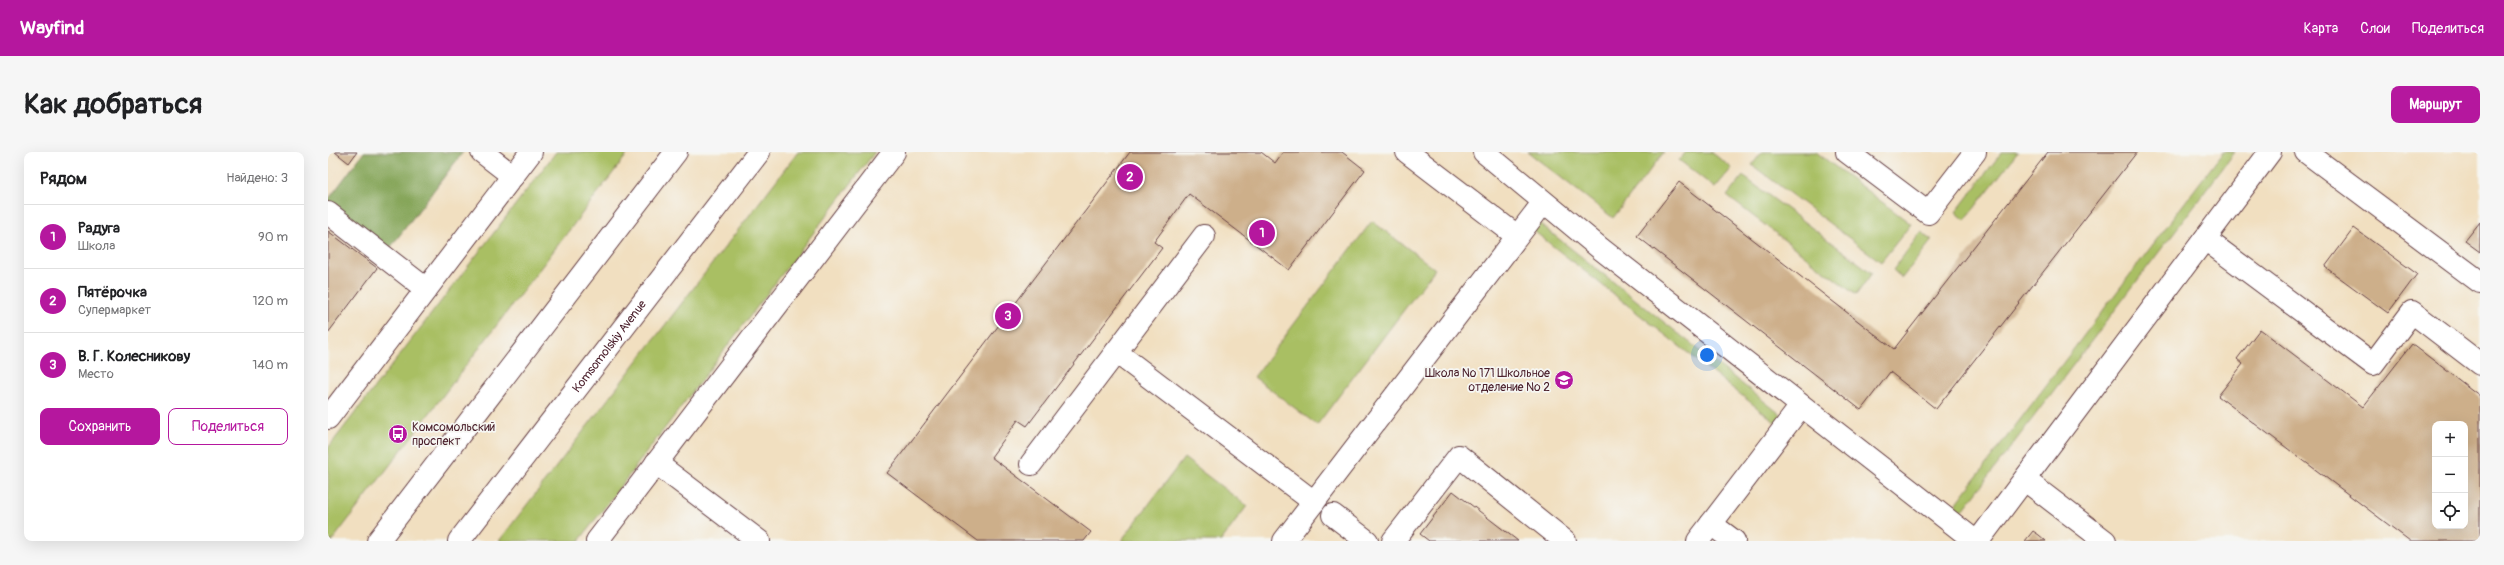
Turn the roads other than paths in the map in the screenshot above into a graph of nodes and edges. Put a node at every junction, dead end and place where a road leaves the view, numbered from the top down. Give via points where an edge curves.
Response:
1 (482, 152) edge
2 (531, 152) edge
3 (676, 152) edge
4 (759, 152) edge
5 (894, 152) edge
6 (1407, 152) edge
7 (1484, 152) edge
8 (1847, 152) edge
9 (1975, 152) edge
10 (2270, 152) edge
11 (2306, 152) edge
12 (513, 176) junction
13 (1543, 203) junction
14 (328, 213) edge
15 (1204, 236) dead end
16 (1517, 236) junction
17 (2205, 240) junction
18 (2480, 282) edge
19 (426, 289) junction
20 (1116, 352) junction
21 (2480, 364) edge
22 (1801, 406) junction
23 (328, 418) edge
24 (656, 463) junction
25 (1031, 464) dead end
26 (2024, 480) junction
27 (1314, 502) junction
28 (1333, 515) dead end
29 (1711, 524) junction
30 (378, 541) edge
31 (459, 541) edge
32 (597, 541) edge
33 (760, 541) edge
34 (1284, 541) edge
35 (1367, 541) edge
36 (1393, 541) edge
37 (1565, 541) edge
38 (1698, 541) edge
39 (1734, 541) edge
40 (1976, 541) edge
41 (2105, 541) edge

1 - 12 main road
2 - 12 main road
3 - 30 main road
4 - 31 main road, Komsomolskiy Avenue
5 - 24 main road
6 - 16 main road
7 - 13 main road
8 - 9 main road via 1928,214
10 - 17 main road
11 - 18 main road
12 - 19 main road
13 - 16 main road
13 - 22 main road
14 - 19 main road
15 - 20 main road
16 - 27 main road
17 - 21 main road via 2373,364 2412,312
17 - 26 main road
19 - 23 main road
20 - 25 main road
20 - 27 main road
22 - 29 main road
22 - 40 main road
24 - 32 main road
24 - 33 main road
26 - 40 main road
26 - 41 main road
27 - 34 main road
28 - 35 main road
29 - 38 main road
29 - 39 main road
36 - 37 main road via 1459,456

